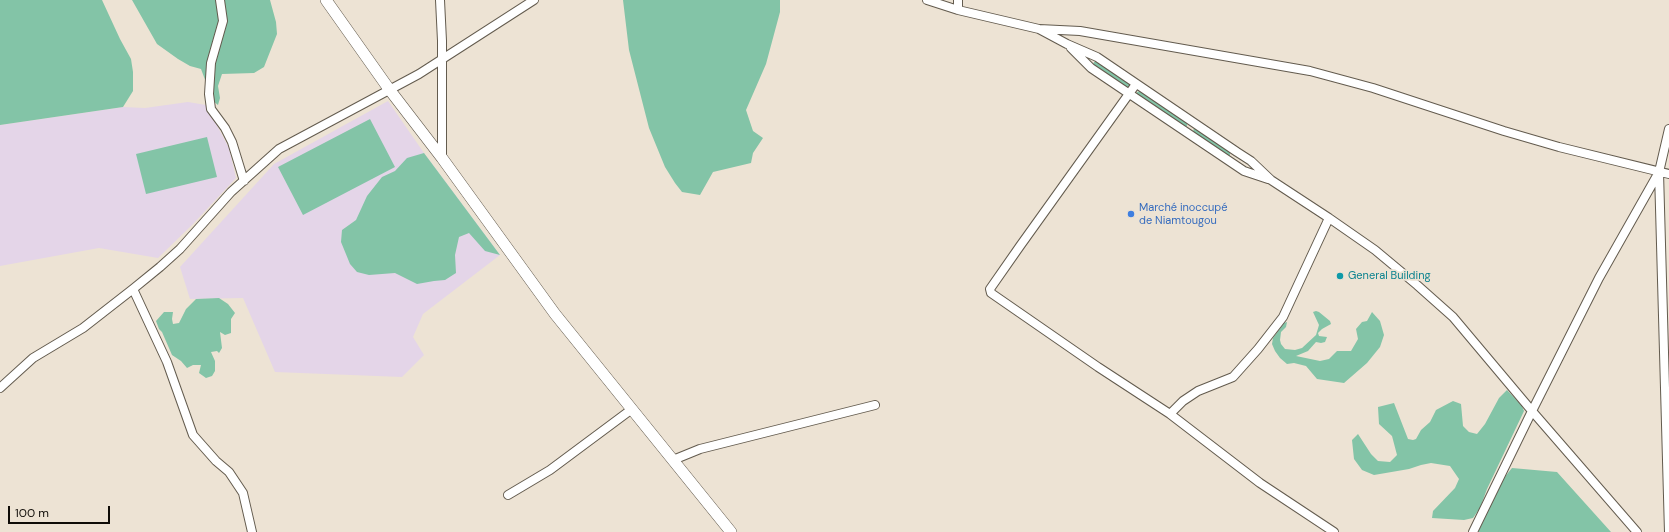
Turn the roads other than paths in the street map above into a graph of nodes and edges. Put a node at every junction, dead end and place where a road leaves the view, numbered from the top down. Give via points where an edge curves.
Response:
1 (220, 0) edge
2 (326, 0) edge
3 (440, 0) edge
4 (534, 0) edge
5 (927, 0) edge
6 (958, 0) edge
7 (958, 10) junction
8 (1039, 29) junction
9 (1067, 44) junction
10 (442, 58) junction
11 (1136, 84) junction
12 (389, 89) junction
13 (1129, 94) junction
14 (1193, 123) junction
15 (1669, 129) edge
16 (1187, 133) junction
17 (1238, 152) junction
18 (442, 158) junction
19 (1229, 162) junction
20 (1659, 172) junction
21 (1669, 174) edge
22 (1270, 180) junction
23 (244, 181) junction
24 (1329, 218) junction
25 (133, 289) junction
26 (0, 388) edge
27 (875, 406) dead end
28 (632, 409) junction
29 (1532, 411) junction
30 (1170, 414) junction
31 (673, 460) junction
32 (508, 495) dead end
33 (252, 532) edge
34 (731, 532) edge
35 (1334, 532) edge
36 (1474, 532) edge
37 (1637, 532) edge
38 (1669, 532) edge

1 - 23 street via 223,21 211,63 209,94 212,109 232,142
2 - 12 main road
3 - 10 street
4 - 10 street
5 - 7 street
6 - 7 street
7 - 8 street
8 - 9 street
8 - 20 street via 1080,32 1310,71 1373,88 1559,147
9 - 11 street via 1097,57
9 - 13 street via 1091,68
10 - 12 street via 419,74
10 - 18 street
11 - 13 street
11 - 14 street
12 - 18 main road
12 - 23 street via 279,150
13 - 16 street
13 - 30 street via 990,289 991,293
14 - 16 street
14 - 17 street
15 - 20 street
16 - 19 street
17 - 19 street
17 - 22 street via 1251,160
18 - 28 main road via 555,314
19 - 22 street via 1244,171
20 - 21 street
20 - 29 street via 1599,278
20 - 38 street
22 - 24 street
23 - 25 street via 180,249
24 - 29 street via 1375,250 1453,317
24 - 30 street via 1283,317 1258,349 1233,377 1198,391
25 - 26 street via 83,328 33,358
25 - 33 street via 167,362 193,435 229,472 243,493
27 - 31 street via 700,449
28 - 31 main road
28 - 32 street via 550,470
29 - 36 street
29 - 37 street
30 - 35 street via 1260,483
31 - 34 main road

